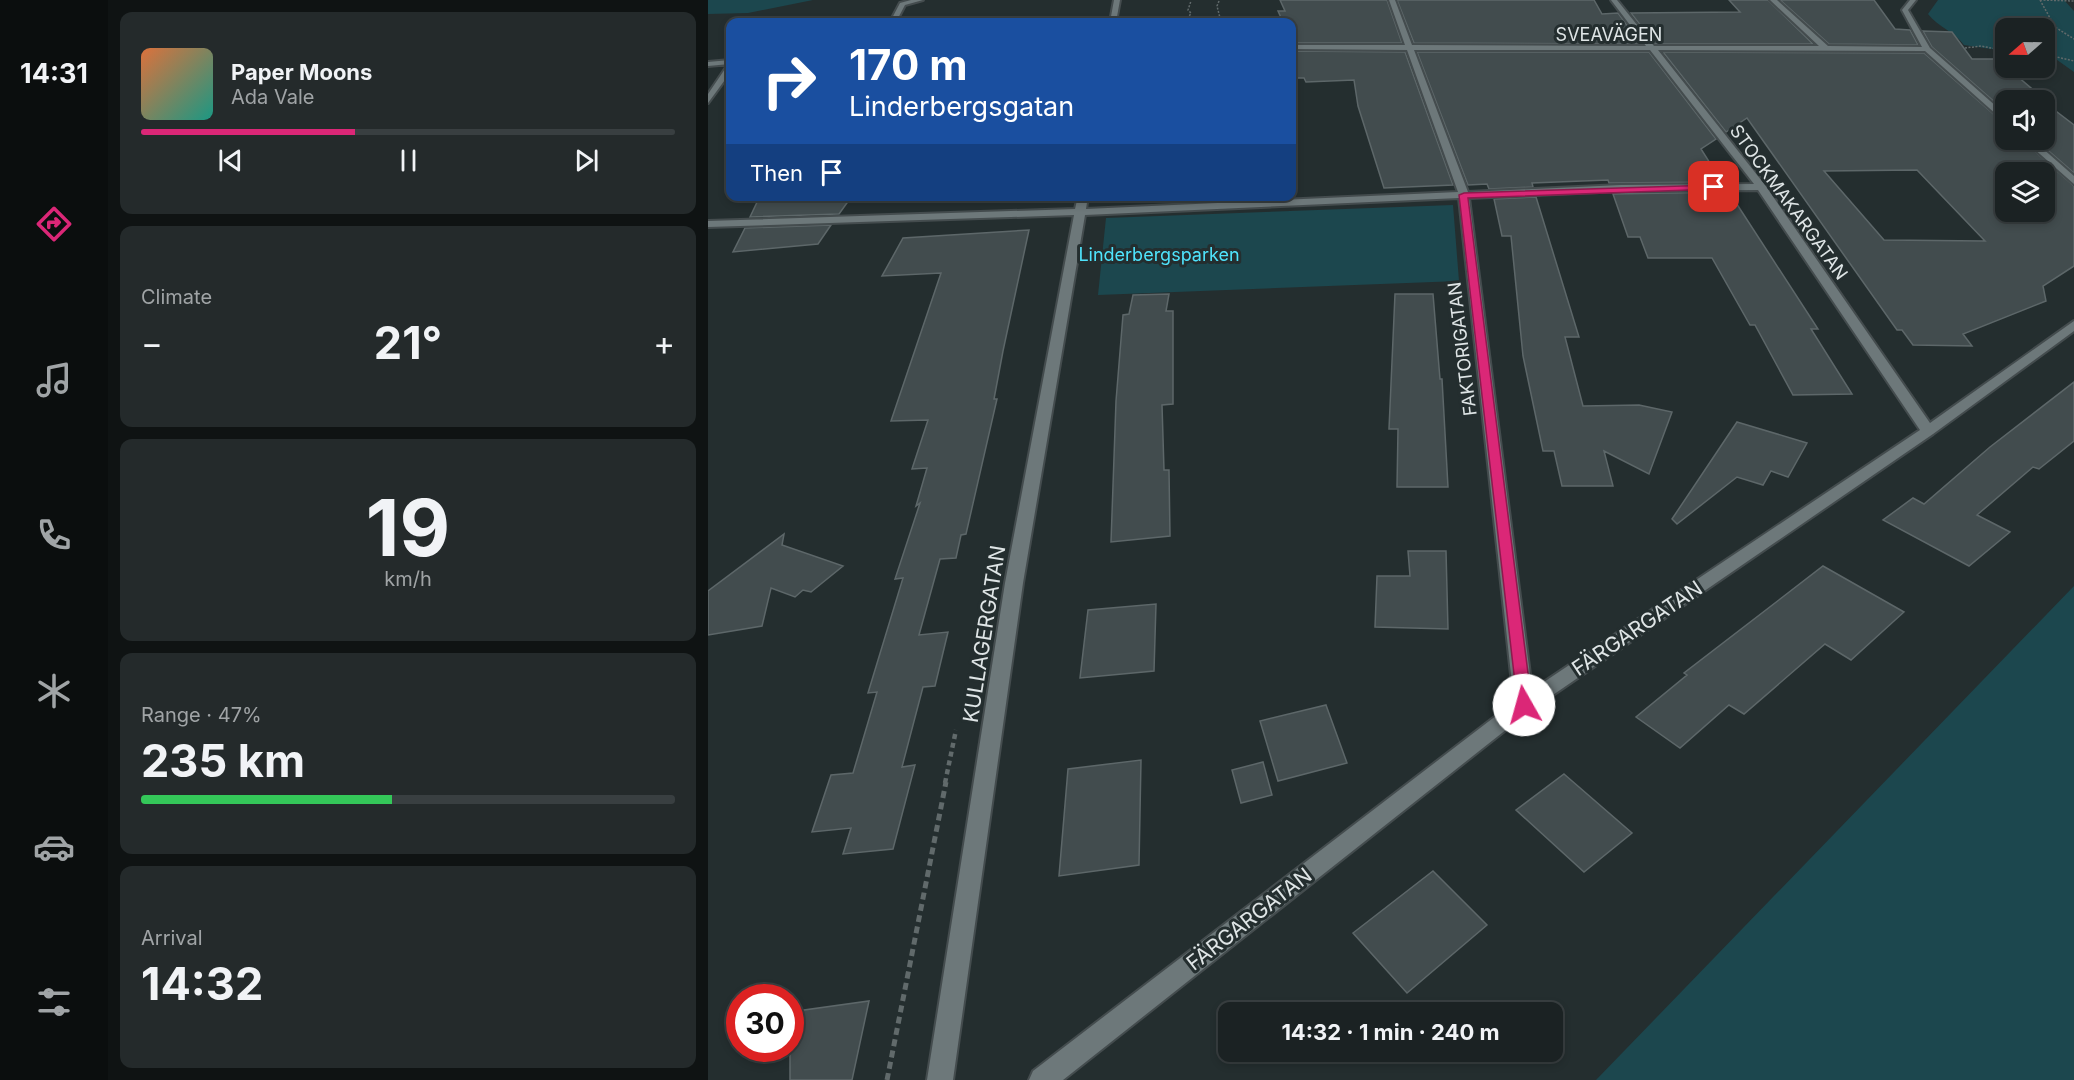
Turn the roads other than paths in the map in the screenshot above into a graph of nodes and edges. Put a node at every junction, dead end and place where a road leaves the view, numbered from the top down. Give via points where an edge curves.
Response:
1 (920, 0) edge
2 (1117, 0) edge
3 (1392, 0) edge
4 (1614, 0) edge
5 (1773, 0) edge
6 (1913, 0) edge
7 (895, 18) edge
8 (1114, 18) edge
9 (1296, 47) edge
10 (1409, 48) junction
11 (1652, 49) junction
12 (1826, 49) junction
13 (1927, 49) junction
14 (726, 62) edge
15 (708, 64) edge
16 (726, 74) edge
17 (708, 100) edge
18 (1995, 110) edge
19 (2039, 150) edge
20 (2074, 181) edge
21 (1761, 187) junction
22 (1464, 195) junction
23 (1296, 199) edge
24 (1209, 201) edge
25 (1082, 204) edge
26 (708, 224) edge
27 (2074, 325) edge
28 (1928, 431) junction
29 (1524, 705) junction
30 (940, 1080) edge
31 (1042, 1080) edge

1 - 7 street via 902,4
2 - 8 street
3 - 10 street, FAKTORIGATAN
4 - 11 street, STOCKMAKARGATAN
5 - 12 street
6 - 13 street via 1905,10
9 - 10 street, SVEAVÄGEN
10 - 11 street, SVEAVÄGEN
10 - 22 street, FAKTORIGATAN
11 - 12 street, SVEAVÄGEN
11 - 21 street, STOCKMAKARGATAN
12 - 13 street, SVEAVÄGEN
13 - 18 street
14 - 15 street
16 - 17 street
19 - 20 street
21 - 22 street
21 - 28 street, STOCKMAKARGATAN
22 - 23 street
22 - 29 street, FAKTORIGATAN
24 - 25 street
25 - 26 street
25 - 30 street, KULLAGERGATAN via 1014,583
27 - 28 street, FÄRGARGATAN
28 - 29 street, FÄRGARGATAN
29 - 31 street, FÄRGARGATAN

